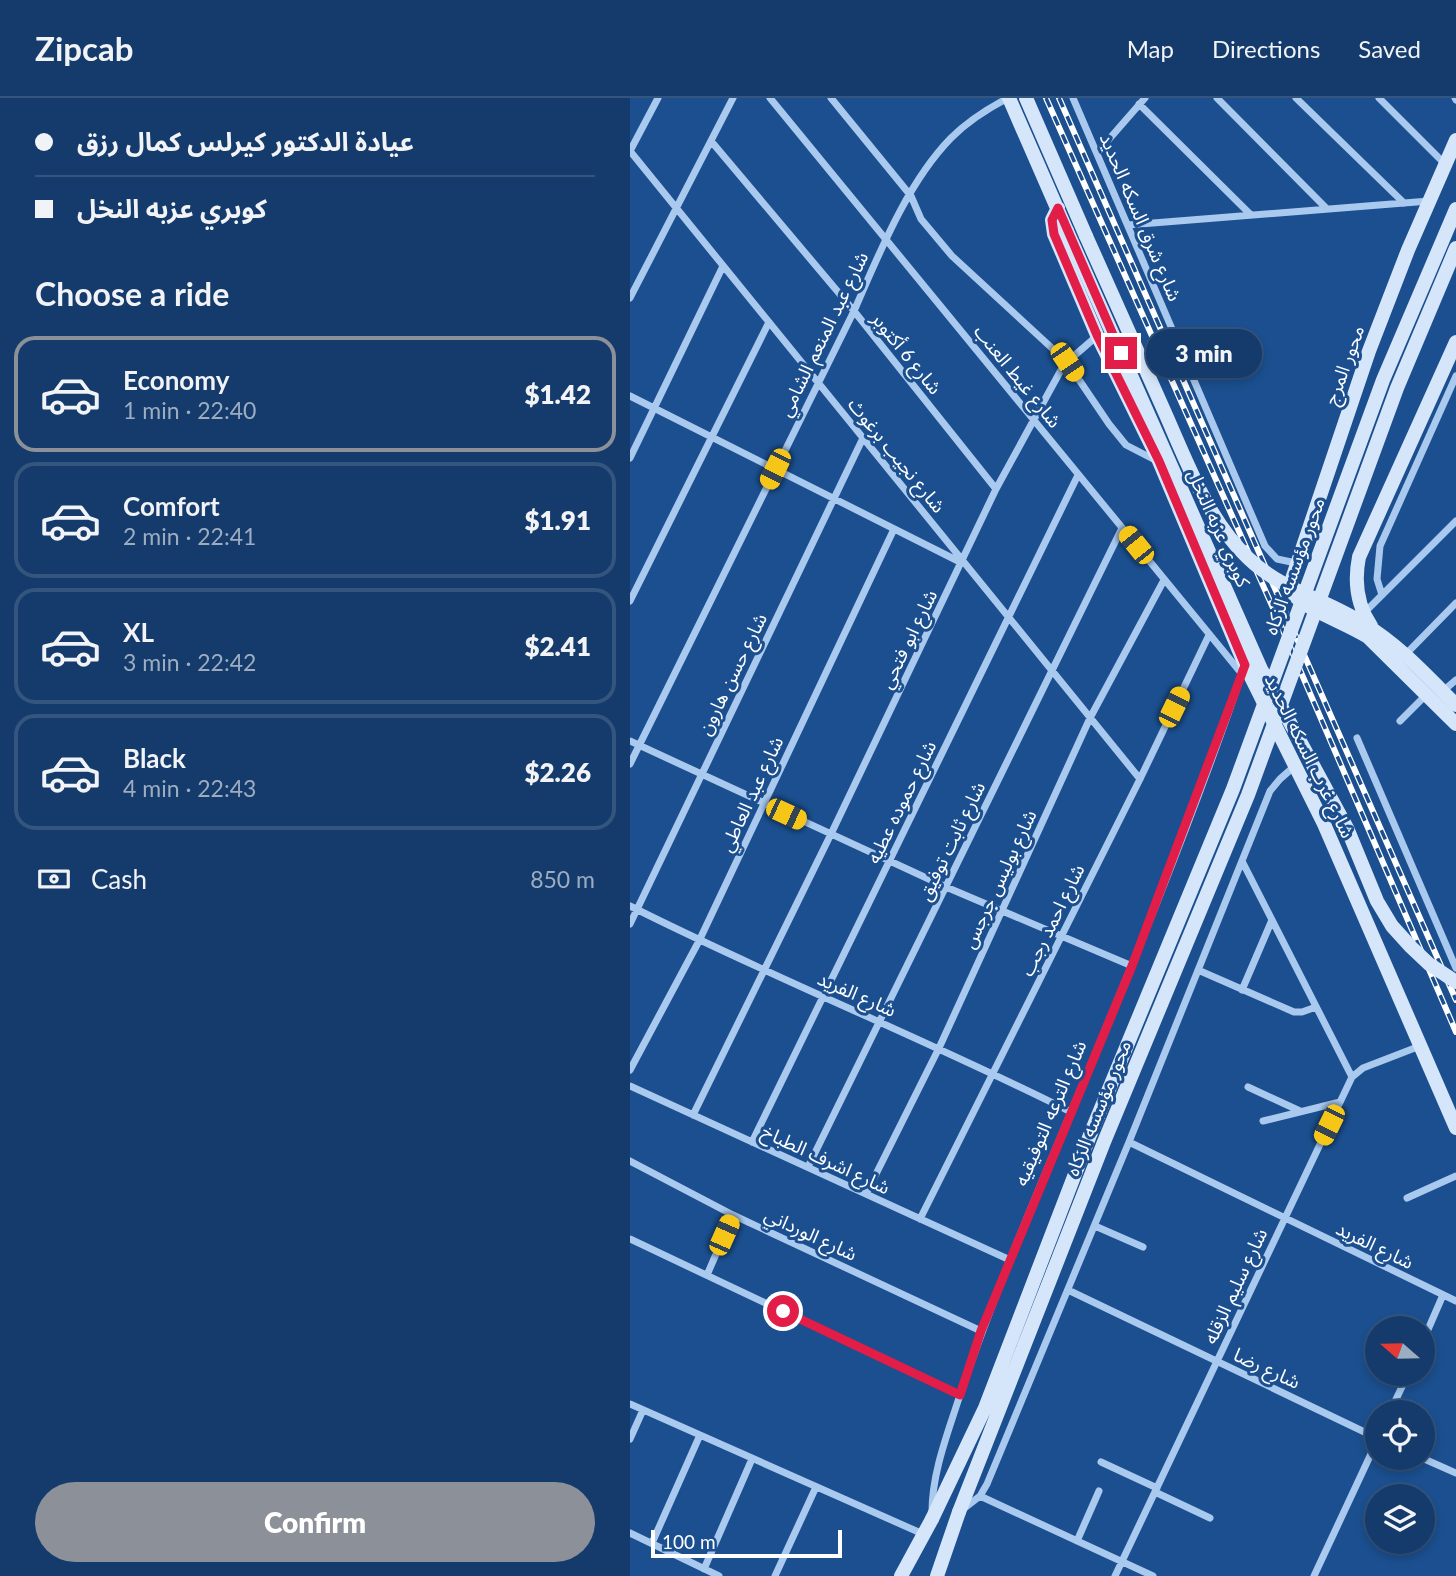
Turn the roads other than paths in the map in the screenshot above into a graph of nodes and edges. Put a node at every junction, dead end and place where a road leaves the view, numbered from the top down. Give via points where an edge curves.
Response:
1 (658, 98) edge
2 (733, 98) edge
3 (770, 98) edge
4 (831, 98) edge
5 (1009, 98) edge
6 (1026, 98) edge
7 (1073, 98) edge
8 (1217, 98) edge
9 (1296, 98) edge
10 (1379, 98) edge
11 (1142, 101) edge
12 (710, 141) junction
13 (1456, 141) edge
14 (1039, 148) junction
15 (630, 151) edge
16 (1097, 153) junction
17 (1445, 164) junction
18 (911, 195) junction
19 (1429, 201) junction
20 (1404, 203) junction
21 (676, 207) junction
22 (1058, 208) junction
23 (1328, 209) junction
24 (1456, 209) edge
25 (1251, 215) junction
26 (1128, 225) junction
27 (886, 240) junction
28 (1456, 248) edge
29 (723, 266) junction
30 (630, 298) edge
31 (854, 311) junction
32 (769, 323) junction
33 (1097, 335) junction
34 (1456, 342) edge
35 (1067, 362) junction
36 (1456, 376) edge
37 (817, 382) junction
38 (630, 396) edge
39 (654, 408) junction
40 (1034, 420) junction
41 (712, 437) junction
42 (863, 438) junction
43 (630, 458) edge
44 (1159, 461) junction
45 (775, 469) junction
46 (1078, 475) junction
47 (996, 489) junction
48 (834, 499) junction
49 (1456, 521) edge
50 (1122, 528) junction
51 (894, 529) junction
52 (962, 562) junction
53 (1296, 564) junction
54 (1164, 580) junction
55 (1382, 595) junction
56 (630, 601) edge
57 (1456, 603) edge
58 (1008, 617) junction
59 (1351, 626) junction
60 (1374, 631) junction
61 (1209, 635) junction
62 (1396, 663) junction
63 (1051, 670) junction
64 (1243, 670) junction
65 (1456, 680) edge
66 (1443, 692) junction
67 (1427, 694) junction
68 (1456, 705) edge
69 (1090, 718) junction
70 (1401, 721) dead end
71 (1456, 724) edge
72 (1357, 738) dead end
73 (630, 741) edge
74 (639, 746) junction
75 (630, 764) edge
76 (1296, 765) junction
77 (702, 775) junction
78 (1140, 779) junction
79 (764, 803) junction
80 (831, 834) junction
81 (890, 861) junction
82 (1242, 861) junction
83 (946, 887) junction
84 (633, 908) edge
85 (1001, 911) junction
86 (1272, 920) junction
87 (630, 923) edge
88 (1061, 936) junction
89 (699, 940) junction
90 (1132, 966) junction
91 (1456, 968) edge
92 (765, 970) junction
93 (1198, 970) junction
94 (1456, 982) edge
95 (1242, 990) junction
96 (824, 997) junction
97 (1316, 1007) junction
98 (881, 1022) junction
99 (1420, 1046) junction
100 (939, 1048) junction
101 (630, 1070) edge
102 (994, 1073) junction
103 (1352, 1077) junction
104 (630, 1086) edge
105 (1248, 1087) dead end
106 (1340, 1102) junction
107 (1071, 1112) junction
108 (1300, 1112) junction
109 (694, 1115) junction
110 (1263, 1121) dead end
111 (1456, 1128) edge
112 (752, 1142) junction
113 (1129, 1142) junction
114 (630, 1161) edge
115 (808, 1167) junction
116 (1456, 1176) edge
117 (866, 1194) junction
118 (1407, 1198) dead end
119 (733, 1215) junction
120 (920, 1219) junction
121 (1284, 1219) junction
122 (1095, 1226) junction
123 (630, 1239) edge
124 (1143, 1247) dead end
125 (1010, 1260) junction
126 (707, 1275) junction
127 (1068, 1290) junction
128 (1443, 1295) junction
129 (1456, 1301) edge
130 (1434, 1316) edge
131 (981, 1331) junction
132 (1217, 1362) junction
133 (960, 1395) junction
134 (630, 1404) edge
135 (643, 1410) junction
136 (1365, 1433) edge
137 (700, 1435) junction
138 (630, 1439) edge
139 (752, 1458) junction
140 (1101, 1462) dead end
141 (1435, 1464) edge
142 (1365, 1465) edge
143 (1456, 1473) edge
144 (816, 1487) junction
145 (1156, 1490) junction
146 (1099, 1491) dead end
147 (980, 1496) junction
148 (959, 1513) junction
149 (1210, 1518) dead end
150 (932, 1520) junction
151 (630, 1533) edge
152 (923, 1534) junction
153 (1077, 1541) junction
154 (652, 1543) junction
155 (1122, 1562) junction
156 (704, 1569) junction
157 (719, 1576) edge
158 (775, 1576) edge
159 (901, 1576) edge
160 (937, 1576) edge
161 (1115, 1576) edge
162 (1153, 1576) edge
163 (1314, 1576) edge

1 - 15 street
2 - 12 street
3 - 27 street, شارع غيط العنب
4 - 18 street
5 - 14 main road, كوبري عزبه النخل
5 - 18 street, شارع عبد المنعم الشامي via 951,138
6 - 14 main road, كوبري عزبه النخل
7 - 16 street, شارع شرق السكه الحديد
8 - 23 street
9 - 20 street
10 - 17 street
11 - 16 street
11 - 25 street
12 - 21 street
12 - 31 street, شارع 6 أكتوبر
13 - 17 main road, محور المرج
14 - 22 main road, كوبري عزبه النخل
14 - 60 main road, كوبري عزبه النخل, bridge via 1086,236 1218,522 1268,574
15 - 21 street, شارع نجيب برغوث
16 - 26 street, شارع شرق السكه الحديد
17 - 19 main road, محور المرج
18 - 27 street, شارع عبد المنعم الشامي
18 - 35 street via 921,219 952,256
19 - 20 street
19 - 53 main road, محور المرج via 1369,351
20 - 23 street
21 - 29 street, شارع نجيب برغوث
21 - 30 street
22 - 33 main road, شارع غرب السكه الحديد via 1052,220 1054,234
22 - 94 main road, كوبري عزبه النخل, bridge via 1261,669 1347,828 1377,901 1411,947
23 - 25 street
24 - 150 main road, محور مؤسسه الزكاه, bridge via 1383,380 1233,789 1090,1135 989,1397
25 - 26 street
26 - 53 street, شارع شرق السكه الحديد via 1265,546 1277,559
27 - 31 street, شارع عبد المنعم الشامي
27 - 40 street, شارع غيط العنب
28 - 148 main road, محور مؤسسه الزكاه, bridge via 1396,388 1248,795 1104,1142
29 - 32 street, شارع نجيب برغوث
29 - 39 street
31 - 37 street, شارع عبد المنعم الشامي
31 - 47 street, شارع 6 أكتوبر
32 - 37 street, شارع نجيب برغوث
32 - 41 street
33 - 35 street, شارع ابو فتحي
33 - 44 main road, شارع غرب السكه الحديد
34 - 60 main road, bridge via 1359,557 1358,596
35 - 40 street, شارع ابو فتحي
35 - 44 street via 1126,445
36 - 55 street via 1380,546 1377,579
37 - 42 street, شارع نجيب برغوث
37 - 45 street, شارع عبد المنعم الشامي
38 - 39 street
39 - 41 street
39 - 43 street
40 - 46 street, شارع غيط العنب
40 - 47 street, شارع ابو فتحي
41 - 45 street
41 - 56 street
42 - 48 street, شارع حسن هارون
42 - 52 street, شارع نجيب برغوث
44 - 64 main road, شارع غرب السكه الحديد
45 - 48 street
45 - 74 street, شارع عبد المنعم الشامي
46 - 50 street, شارع غيط العنب
46 - 58 street, شارع حموده عطيه
47 - 52 street, شارع ابو فتحي
48 - 51 street
48 - 77 street, شارع حسن هارون
49 - 55 street
50 - 54 street, شارع غيط العنب
50 - 63 street, شارع ثابت توفيق
51 - 52 street
51 - 79 street, شارع عبد العاطي
52 - 58 street, شارع نجيب برغوث
52 - 80 street, شارع ابو فتحي
53 - 59 main road, محور المرج via 1292,587 1296,598
54 - 61 street, شارع غيط العنب
54 - 69 street, شارع بوليس جرجس
55 - 59 street
57 - 62 street
58 - 63 street, شارع نجيب برغوث
58 - 81 street, شارع حموده عطيه
59 - 62 main road
60 - 66 main road, كوبري عزبه النخل, bridge
61 - 64 street, شارع غيط العنب
61 - 78 street, شارع احمد رجب
62 - 67 main road
63 - 69 street, شارع نجيب برغوث
63 - 83 street, شارع ثابت توفيق
64 - 76 main road, شارع غرب السكه الحديد
64 - 90 street, شارع الترعه التوفيقيه
65 - 66 street
66 - 68 main road, كوبري عزبه النخل, bridge
67 - 70 street
67 - 71 main road
69 - 78 street, شارع نجيب برغوث
69 - 85 street, شارع بوليس جرجس
72 - 91 street
73 - 74 street
74 - 75 street, شارع عبد المنعم الشامي
74 - 77 street
76 - 82 street via 1270,792
76 - 99 main road, شارع غرب السكه الحديد
77 - 79 street
77 - 84 street, شارع حسن هارون
78 - 88 street, شارع احمد رجب
79 - 80 street
79 - 89 street, شارع عبد العاطي
80 - 81 street
80 - 92 street, شارع ابو فتحي
81 - 83 street
81 - 96 street, شارع حموده عطيه
82 - 86 street
82 - 93 street
83 - 85 street
83 - 98 street, شارع ثابت توفيق
84 - 87 street, شارع حسن هارون
84 - 89 street, شارع الفريد
85 - 88 street
85 - 100 street, شارع بوليس جرجس
86 - 95 street
86 - 97 street
88 - 90 street
88 - 102 street, شارع احمد رجب
89 - 92 street, شارع الفريد
89 - 101 street, شارع عبد العاطي
90 - 107 street, شارع الترعه التوفيقيه
92 - 96 street, شارع الفريد
92 - 109 street, شارع ابو فتحي
93 - 95 street
93 - 113 street
95 - 97 street via 1294,1012
96 - 98 street, شارع الفريد
96 - 112 street, شارع حموده عطيه
97 - 103 street
98 - 100 street, شارع الفريد
98 - 115 street, شارع ثابت توفيق
99 - 103 street via 1356,1071
99 - 111 main road, شارع غرب السكه الحديد
100 - 102 street, شارع الفريد
100 - 117 street, شارع بوليس جرجس
102 - 107 street, شارع الفريد
102 - 120 street, شارع احمد رجب
103 - 106 street, شارع سليم الزقله
104 - 109 street, شارع اشرف الطباخ
105 - 108 street
106 - 108 street
106 - 121 street, شارع سليم الزقله
107 - 125 street, شارع الترعه التوفيقيه
108 - 110 street
109 - 112 street, شارع اشرف الطباخ
112 - 115 street, شارع اشرف الطباخ
113 - 121 street, شارع الفريد
113 - 122 street
114 - 119 street, شارع الورداني
115 - 117 street, شارع اشرف الطباخ
116 - 118 street
117 - 120 street, شارع اشرف الطباخ
119 - 126 street
119 - 131 street, شارع الورداني
120 - 125 street, شارع اشرف الطباخ
121 - 128 street, شارع الفريد
121 - 132 street, شارع سليم الزقله
122 - 124 street
122 - 127 street
123 - 126 street
125 - 131 street, شارع الترعه التوفيقيه
126 - 133 street
127 - 132 street, شارع رضا
127 - 147 street
128 - 129 street, شارع الفريد
128 - 130 street
131 - 133 street, شارع الترعه التوفيقيه
132 - 136 street, شارع رضا
132 - 145 street, شارع سليم الزقله
133 - 150 street, شارع الترعه التوفيقيه via 933,1487
134 - 135 street
135 - 137 street
135 - 138 street
137 - 139 street
137 - 154 street
139 - 144 street
139 - 156 street
140 - 145 street
141 - 143 street
142 - 163 street
144 - 152 street
144 - 158 street
145 - 149 street
145 - 155 street, شارع سليم الزقله
146 - 153 street
147 - 148 street
147 - 153 street
148 - 160 main road
150 - 152 main road
151 - 154 street
152 - 159 main road
153 - 155 street
154 - 156 street
155 - 161 street, شارع سليم الزقله
155 - 162 street
156 - 157 street

